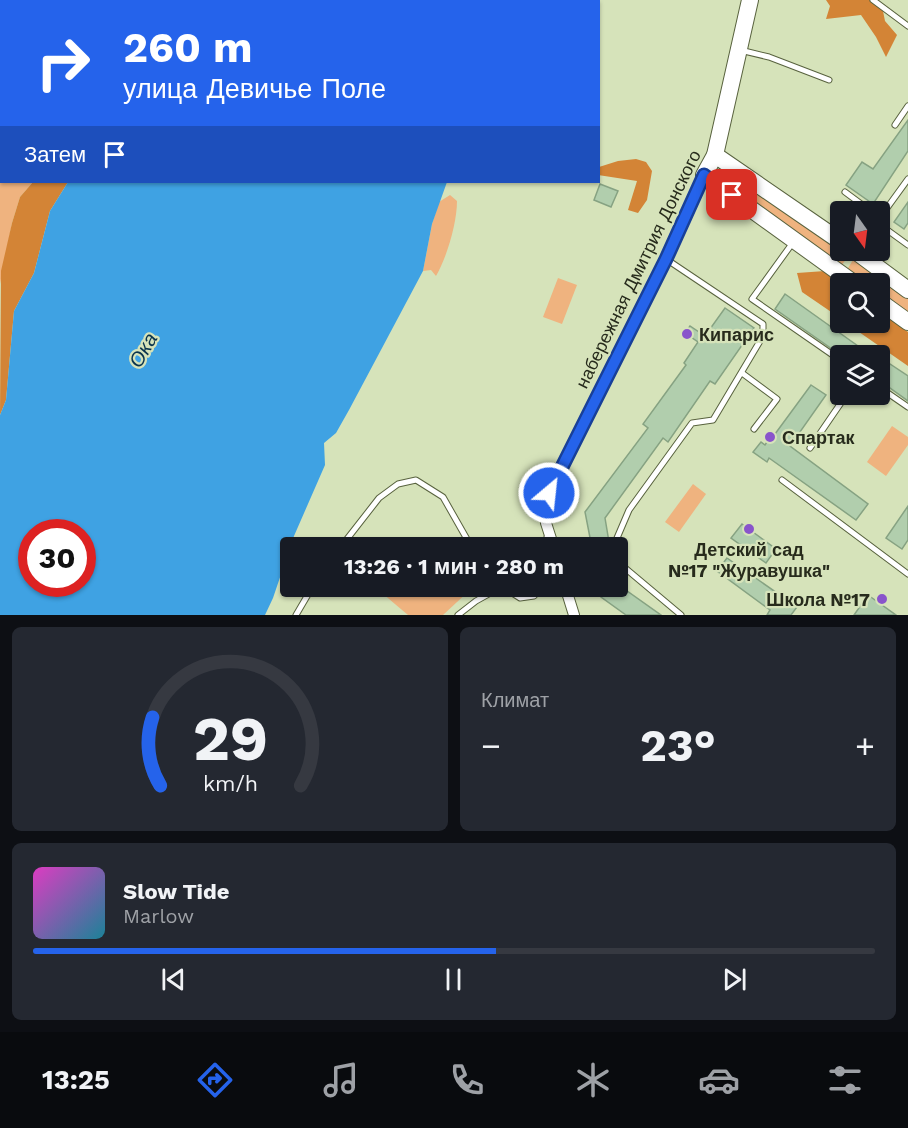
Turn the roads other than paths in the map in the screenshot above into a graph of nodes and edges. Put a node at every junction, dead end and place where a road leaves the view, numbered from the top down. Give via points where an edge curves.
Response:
1 (750, 0) edge
2 (873, 0) edge
3 (908, 26) edge
4 (739, 50) junction
5 (829, 80) dead end
6 (908, 106) edge
7 (895, 125) dead end
8 (715, 155) junction
9 (704, 175) junction
10 (908, 179) edge
11 (845, 192) dead end
12 (857, 201) edge
13 (890, 204) edge
14 (890, 232) edge
15 (830, 234) edge
16 (795, 239) junction
17 (908, 245) edge
18 (666, 259) junction
19 (869, 261) edge
20 (840, 273) edge
21 (908, 290) edge
22 (890, 309) edge
23 (908, 322) edge
24 (830, 353) edge
25 (742, 373) junction
26 (890, 395) edge
27 (839, 405) edge
28 (908, 407) edge
29 (754, 429) dead end
30 (810, 448) dead end
31 (782, 480) dead end
32 (546, 524) junction
33 (349, 537) edge
34 (466, 537) edge
35 (547, 537) edge
36 (550, 537) edge
37 (908, 564) edge
38 (906, 572) edge
39 (307, 597) edge
40 (484, 597) edge
41 (568, 597) edge
42 (296, 615) edge
43 (458, 615) edge
44 (574, 615) edge
45 (681, 615) edge

1 - 4 street, набережная Дмитрия Донского
2 - 3 lane
4 - 5 lane
4 - 8 street, набережная Дмитрия Донского
6 - 7 lane
8 - 9 street, набережная Дмитрия Донского
8 - 15 street
9 - 16 street
9 - 18 street, набережная Дмитрия Донского
10 - 13 lane
11 - 12 lane
14 - 17 lane
16 - 20 street
16 - 24 lane via 752,299
18 - 25 lane via 763,324 763,336
18 - 32 street, набережная Дмитрия Донского via 549,493
19 - 21 street
22 - 23 street
25 - 29 lane via 777,399
25 - 45 lane via 713,420 692,423 628,510 617,538 625,567
26 - 28 lane
27 - 30 lane
31 - 38 lane
32 - 35 lane
32 - 36 street, набережная Дмитрия Донского
33 - 34 lane via 379,498 398,484 416,480 443,497
37 - 38 lane
39 - 42 lane
40 - 43 lane
41 - 44 street

